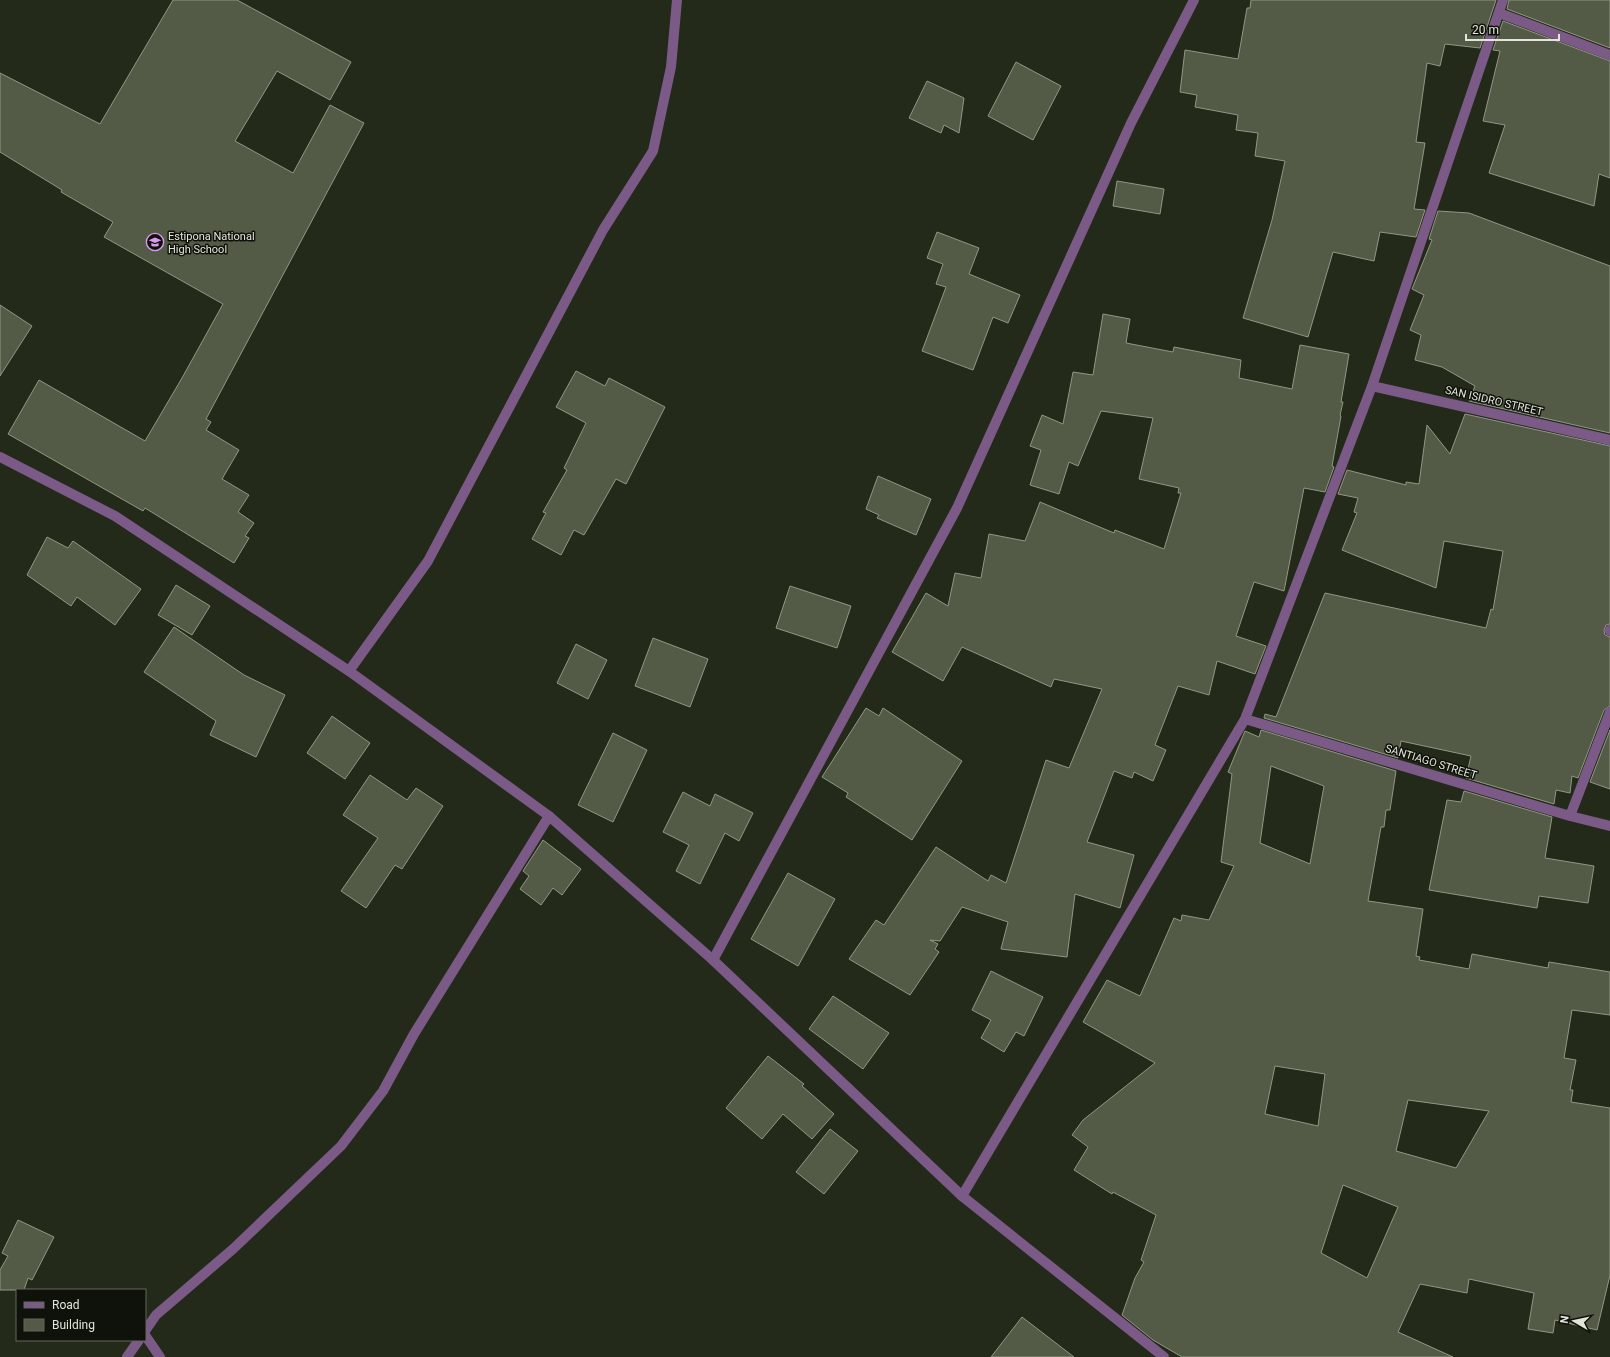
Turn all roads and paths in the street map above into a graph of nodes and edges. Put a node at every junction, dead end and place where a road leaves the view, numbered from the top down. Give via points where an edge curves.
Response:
1 (677, 0) edge
2 (1193, 0) edge
3 (1504, 0) edge
4 (1499, 13) junction
5 (1610, 55) edge
6 (1372, 386) junction
7 (1610, 440) edge
8 (0, 457) edge
9 (349, 671) junction
10 (1610, 712) edge
11 (1245, 719) junction
12 (549, 816) junction
13 (1570, 816) junction
14 (1610, 826) edge
15 (713, 960) junction
16 (962, 1196) junction
17 (146, 1329) edge
18 (146, 1336) edge
19 (138, 1341) edge
20 (127, 1357) edge
21 (160, 1357) edge
22 (1164, 1357) edge

1 - 9 street via 672,67 653,151 603,230 428,561
2 - 15 street via 1131,123 957,508
3 - 4 street
4 - 5 street
4 - 6 street
6 - 7 street, SAN ISIDRO STREET
6 - 11 street
8 - 9 street via 115,516
9 - 12 street
10 - 13 street
11 - 13 street, SANTIAGO STREET
11 - 16 street
12 - 15 street
12 - 17 street via 414,1034 383,1091 341,1146 233,1249 156,1314
13 - 14 street, SANTIAGO STREET
15 - 16 street
16 - 22 street
18 - 21 street
19 - 20 street

